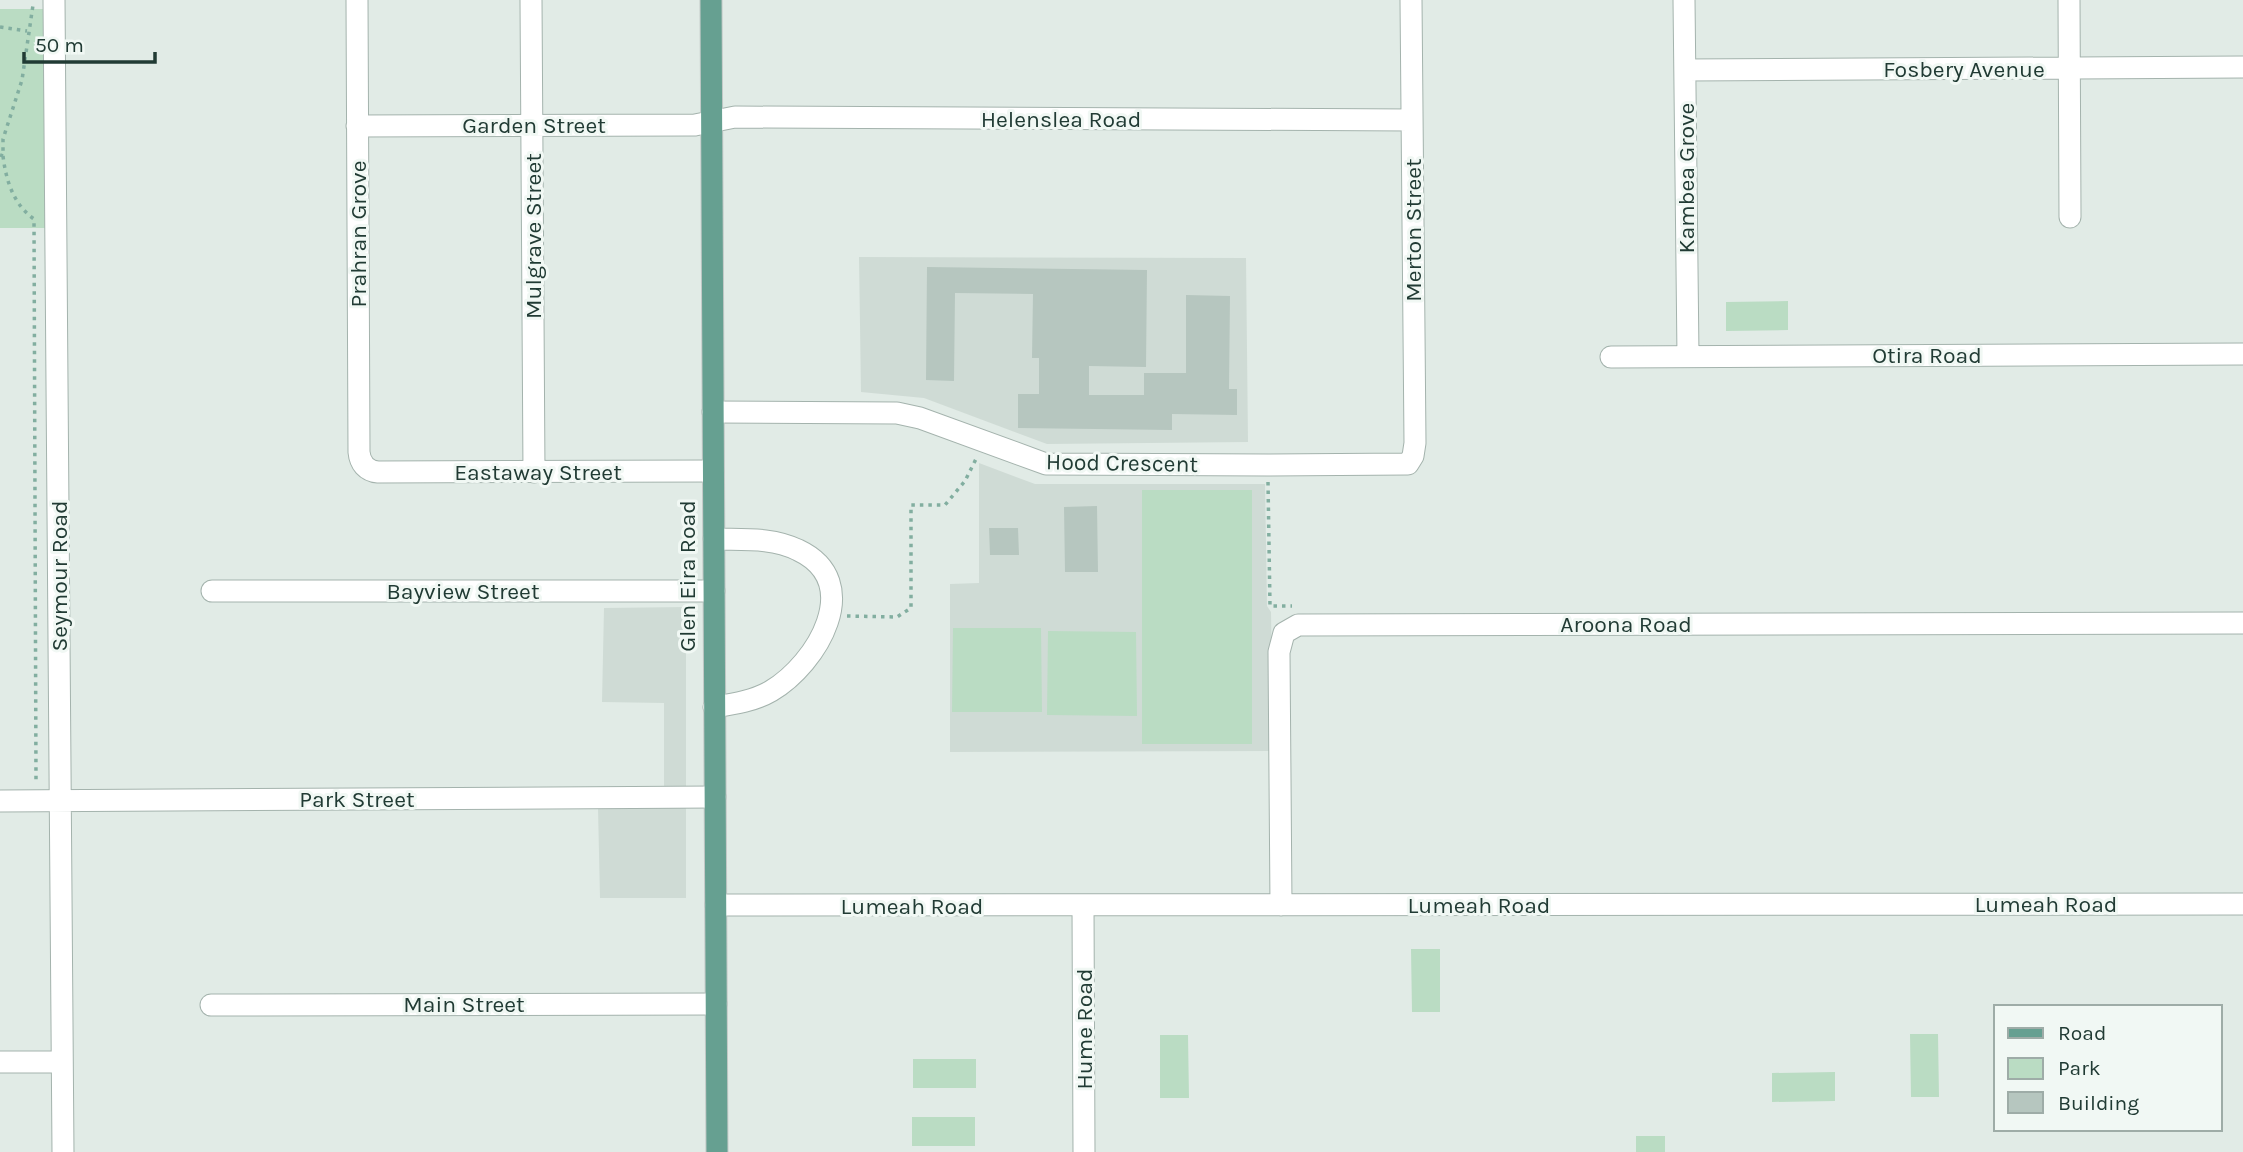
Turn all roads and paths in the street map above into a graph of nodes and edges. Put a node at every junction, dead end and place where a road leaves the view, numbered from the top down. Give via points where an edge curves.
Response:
1 (357, 0) edge
2 (531, 0) edge
3 (711, 0) edge
4 (1411, 0) edge
5 (1684, 0) edge
6 (2069, 0) edge
7 (54, 2) edge
8 (0, 27) edge
9 (27, 31) junction
10 (2243, 67) edge
11 (2070, 69) junction
12 (1685, 70) junction
13 (1412, 120) junction
14 (711, 121) junction
15 (532, 125) junction
16 (357, 126) junction
17 (2, 155) edge
18 (2070, 217) dead end
19 (2243, 354) edge
20 (1688, 356) junction
21 (1611, 357) dead end
22 (713, 412) junction
23 (984, 442) junction
24 (1412, 460) joint
25 (1268, 466) junction
26 (365, 467) joint
27 (713, 471) junction
28 (534, 472) junction
29 (714, 539) junction
30 (212, 591) dead end
31 (714, 592) junction
32 (1270, 606) dead end
33 (831, 615) junction
34 (2243, 623) edge
35 (714, 707) junction
36 (36, 788) dead end
37 (715, 797) junction
38 (0, 801) edge
39 (61, 801) junction
40 (2243, 904) edge
41 (716, 905) junction
42 (1083, 905) junction
43 (1281, 905) junction
44 (211, 1004) dead end
45 (716, 1004) junction
46 (0, 1062) edge
47 (62, 1062) junction
48 (63, 1152) edge
49 (717, 1152) edge
50 (1084, 1152) edge

1 - 16 street, Prahran Grove
2 - 15 street, Mulgrave Street
3 - 14 main road, Glen Eira Road
4 - 13 street, Merton Street
5 - 12 street, Kambea Grove
6 - 11 street
7 - 9 path via 33,5
7 - 39 street, Seymour Road
8 - 9 path
9 - 17 path via 22,79
10 - 11 street, Fosbery Avenue
11 - 12 street, Fosbery Avenue
11 - 18 street
12 - 20 street, Kambea Grove
13 - 14 street, Helenslea Road via 735,117
13 - 24 street, Merton Street
14 - 15 street, Garden Street via 695,125
14 - 22 main road, Glen Eira Road
15 - 16 street, Garden Street
15 - 28 street, Mulgrave Street
16 - 26 street, Prahran Grove via 359,452
17 - 36 path via 15,198 34,219
19 - 20 street, Otira Road
20 - 21 street, Otira Road
22 - 23 street, Hood Crescent via 897,413
22 - 27 main road, Glen Eira Road
23 - 25 street, Hood Crescent via 1046,464
23 - 33 path via 965,481 945,505 911,505 911,608 897,617
24 - 25 street, Hood Crescent via 1397,465
25 - 32 path
26 - 28 street, Eastaway Street via 378,472
27 - 28 street, Eastaway Street
27 - 29 main road, Glen Eira Road
29 - 31 main road, Glen Eira Road
29 - 33 street via 768,541 812,557 830,586
30 - 31 street, Bayview Street
31 - 35 main road, Glen Eira Road
33 - 35 street via 813,650 783,682 756,698
34 - 43 street, Aroona Road via 1298,625 1284,633 1279,652
35 - 37 main road, Glen Eira Road
37 - 39 street, Park Street
37 - 41 main road, Glen Eira Road
38 - 39 street, Park Street
39 - 47 street, Seymour Road
40 - 43 street, Lumeah Road
41 - 42 street, Lumeah Road
41 - 45 main road, Glen Eira Road
42 - 43 street, Lumeah Road
42 - 50 street, Hume Road
44 - 45 street, Main Street
45 - 49 main road, Glen Eira Road
46 - 47 street
47 - 48 street, Seymour Road

